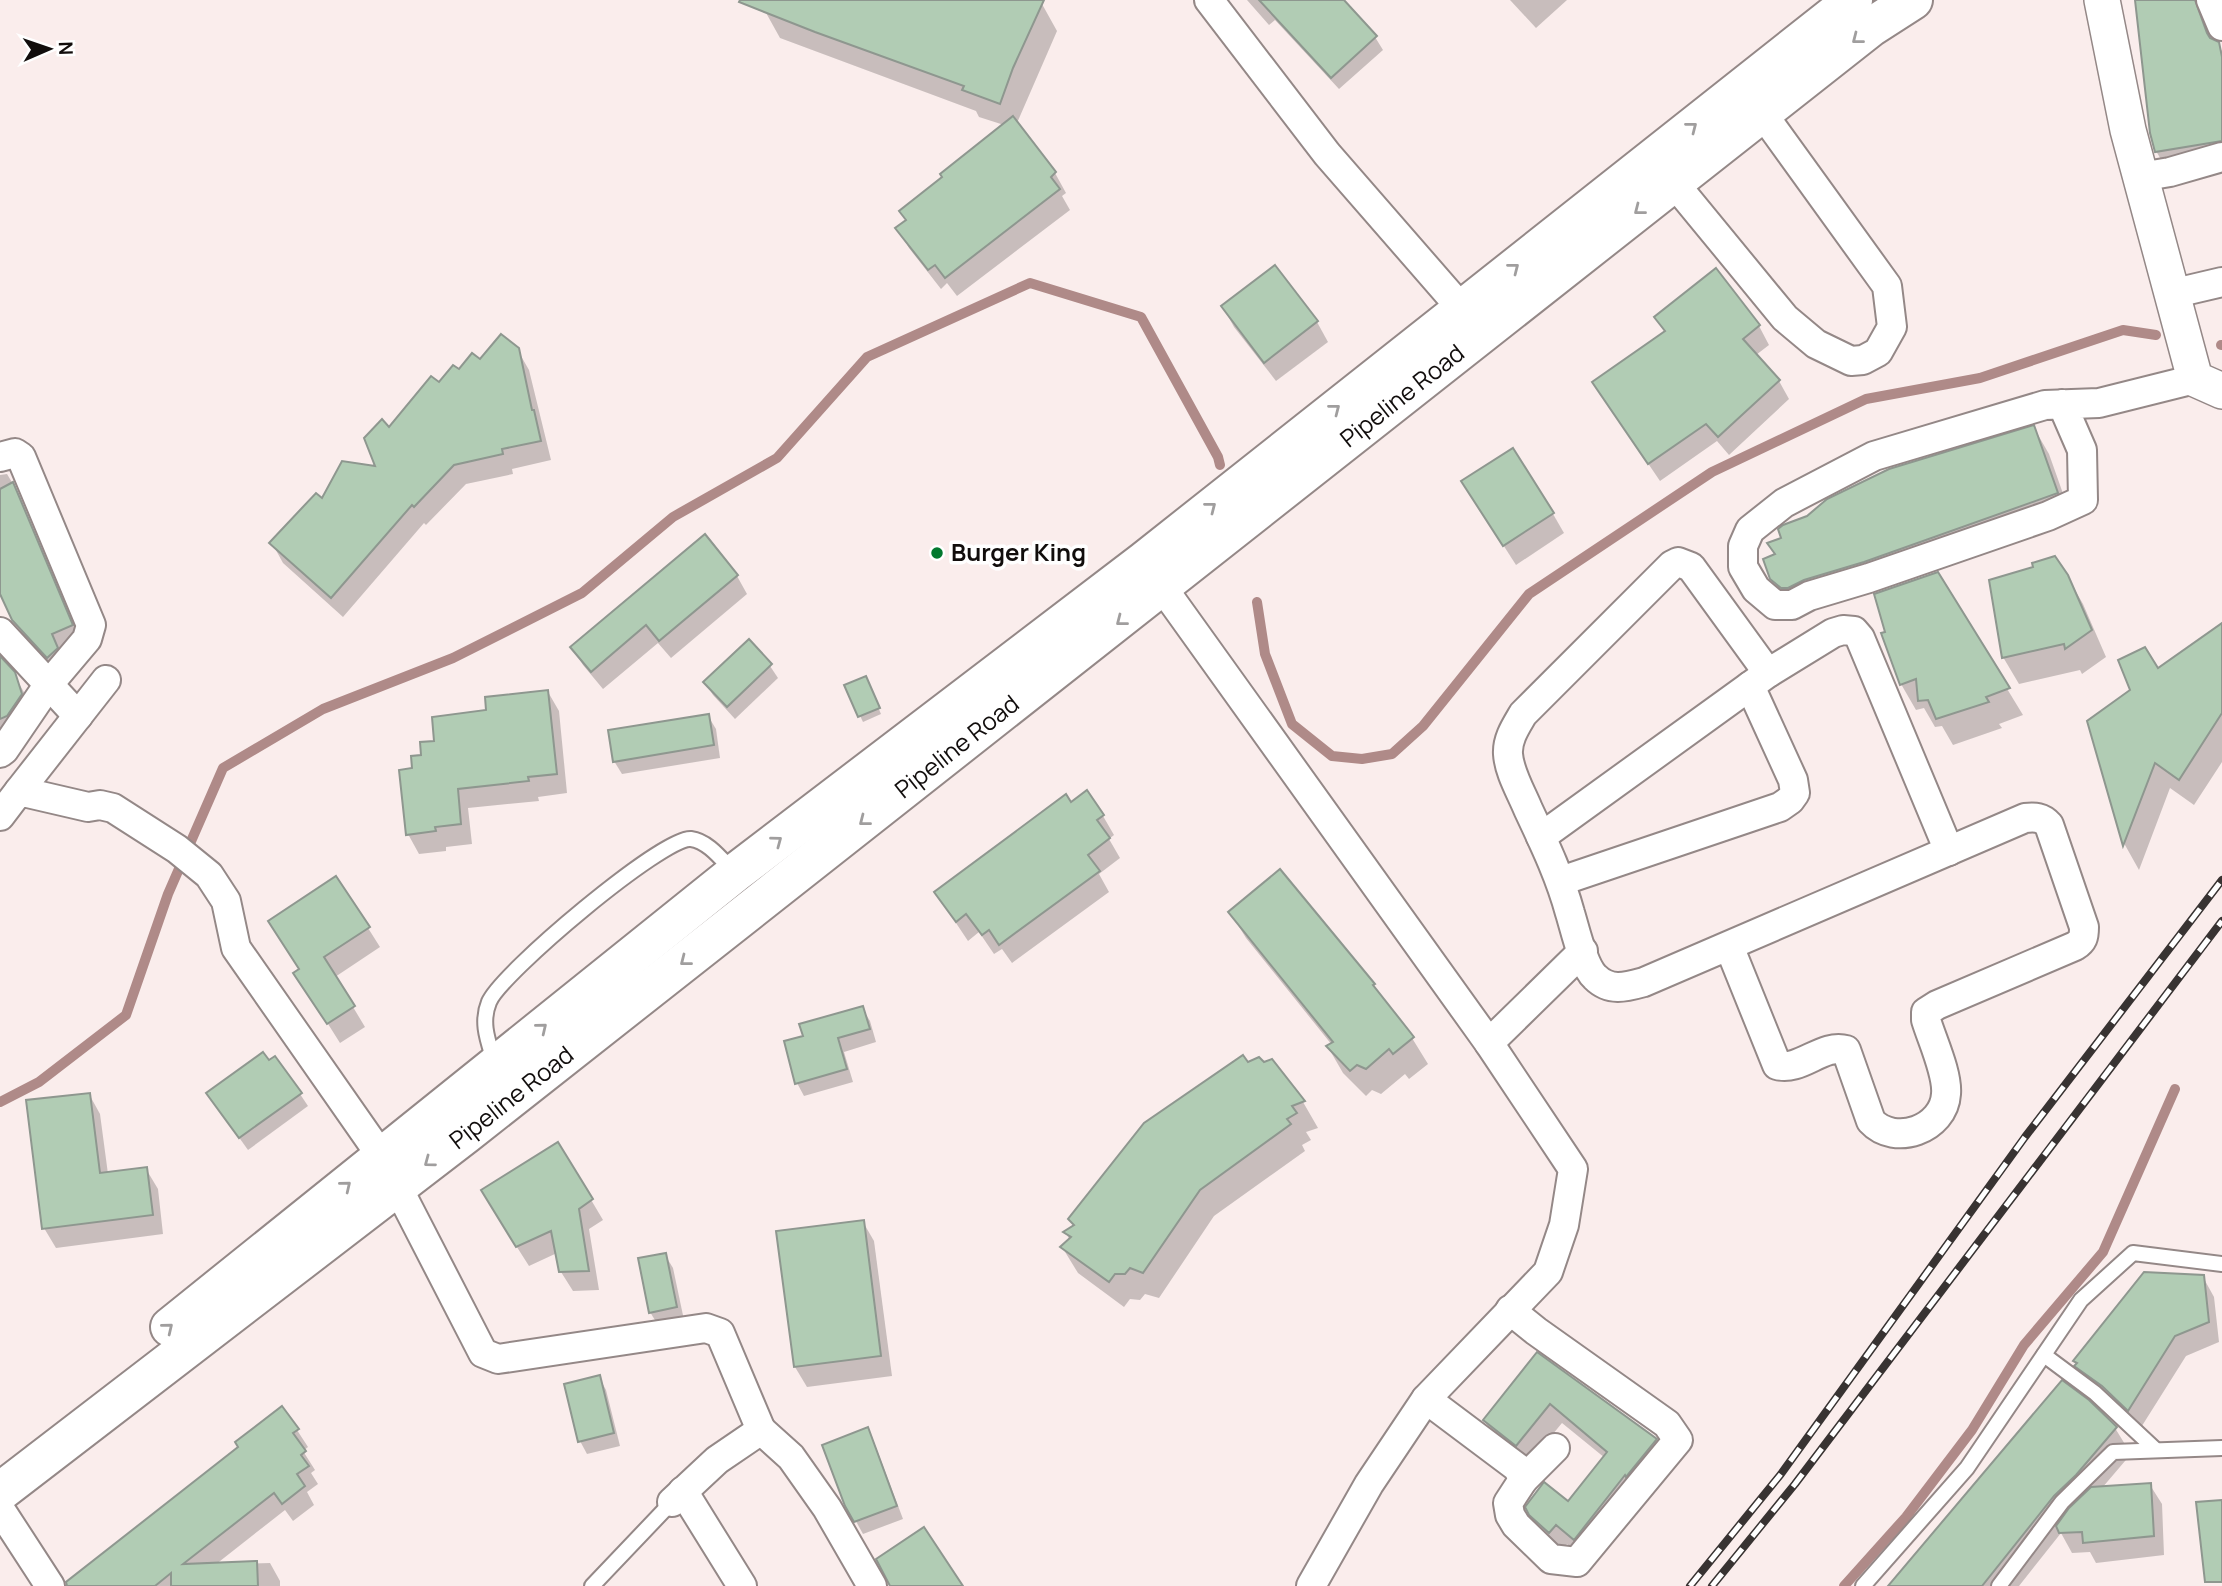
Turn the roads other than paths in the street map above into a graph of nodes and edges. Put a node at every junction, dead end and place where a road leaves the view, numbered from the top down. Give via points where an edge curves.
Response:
1 (1209, 0) edge
2 (1853, 0) edge
3 (1913, 0) edge
4 (2102, 0) edge
5 (2211, 0) edge
6 (2222, 26) edge
7 (1762, 113) junction
8 (2222, 157) edge
9 (2140, 177) junction
10 (1674, 183) junction
11 (2222, 282) edge
12 (2171, 294) junction
13 (1462, 309) junction
14 (2209, 385) edge
15 (2062, 404) junction
16 (0, 457) edge
17 (1153, 575) junction
18 (1, 636) edge
19 (106, 680) dead end
20 (1759, 680) junction
21 (49, 684) junction
22 (78, 716) junction
23 (0, 753) edge
24 (19, 791) junction
25 (0, 816) edge
26 (1541, 837) junction
27 (1950, 851) junction
28 (741, 868) junction
29 (1561, 881) junction
30 (771, 894) junction
31 (1729, 946) junction
32 (1583, 951) junction
33 (1489, 1043) junction
34 (495, 1066) junction
35 (390, 1171) junction
36 (2222, 1264) edge
37 (1510, 1310) junction
38 (2044, 1355) junction
39 (1426, 1399) junction
40 (761, 1430) junction
41 (1555, 1448) dead end
42 (2222, 1448) edge
43 (2156, 1450) junction
44 (0, 1463) edge
45 (1523, 1480) junction
46 (0, 1492) edge
47 (677, 1497) junction
48 (0, 1509) edge
49 (50, 1586) edge
50 (592, 1586) edge
51 (742, 1586) edge
52 (872, 1586) edge
53 (1311, 1586) edge
54 (1863, 1586) edge
55 (1999, 1586) edge

1 - 13 street via 1327,154
13 -> 2 main road, Pipeline Road
3 -> 7 main road, Pipeline Road via 1871,27
4 - 9 street
5 - 6 street
7 - 10 main road, Pipeline Road
7 - 10 street via 1887,286 1892,327 1878,352 1851,360 1824,349 1785,318
8 - 9 street
9 - 12 street
10 -> 17 main road, Pipeline Road
11 - 12 street
12 - 14 street
17 -> 13 main road, Pipeline Road
14 - 15 street via 2099,403
15 - 15 street via 2045,405 1874,456 1784,503 1750,530 1743,547 1743,567 1756,589 1775,605 1792,605 2083,500 2082,450
16 - 21 street via 15,453 21,457 90,625 87,639
28 -> 17 main road, Pipeline Road
17 -> 30 main road, Pipeline Road
17 - 33 street
18 - 21 street
19 - 22 street
20 - 26 street
20 - 26 street via 1691,567 1678,562 1672,565 1523,714 1511,734 1508,753 1514,776
20 - 27 street via 1833,633 1854,631
20 - 29 street via 1793,780 1795,793 1790,800
21 - 22 street
21 - 23 street
22 - 24 street
24 - 25 street
24 - 35 street via 113,808 209,875 226,901 236,948
26 - 29 street
27 - 31 street
27 - 31 street via 2025,818 2044,820 2084,934 2075,946 1926,1012 1947,1097 1932,1121 1913,1132 1888,1133 1871,1121 1846,1050 1834,1049 1787,1066 1777,1065
28 - 30 main road
34 -> 28 main road, Pipeline Road
28 - 34 lane via 702,842 680,840 559,929 512,972 489,1001 483,1023
29 - 32 street
30 -> 35 main road, Pipeline Road
31 - 32 street via 1621,988 1610,987 1592,975
32 - 33 street
33 - 37 street via 1573,1169 1564,1225 1548,1272
34 - 35 main road, Pipeline Road
35 - 40 street via 483,1353 498,1359 706,1328 720,1333
44 -> 35 main road, Pipeline Road
35 - 46 main road, Pipeline Road
36 - 38 lane via 2133,1252 2081,1300
37 - 39 street
37 - 45 street via 1667,1424 1678,1440 1577,1562 1551,1559 1516,1525 1508,1503
38 - 43 lane via 2095,1393
38 - 54 lane via 1967,1468
39 - 45 street via 1518,1468
39 - 53 street via 1369,1484
40 - 47 street via 717,1460
40 - 52 street via 790,1457 827,1508
41 - 45 street
42 - 43 lane
43 - 55 lane via 2113,1452 2062,1502
47 - 50 lane
47 - 51 street
48 - 49 street

